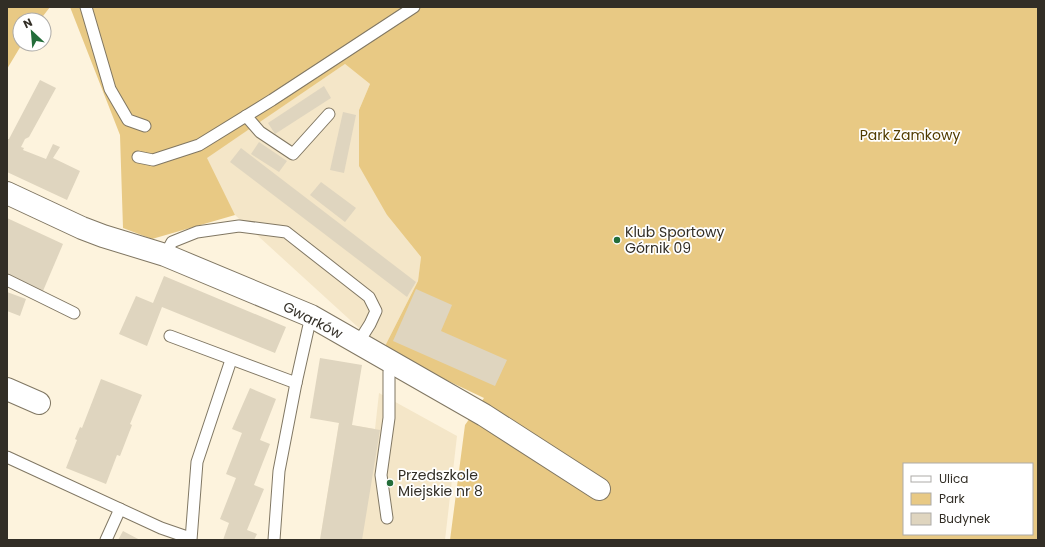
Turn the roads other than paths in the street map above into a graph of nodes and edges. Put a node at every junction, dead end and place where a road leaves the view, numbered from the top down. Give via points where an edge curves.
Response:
1 (86, 7) edge
2 (414, 7) edge
3 (329, 114) dead end
4 (246, 116) junction
5 (146, 126) dead end
6 (138, 157) dead end
7 (7, 193) edge
8 (165, 255) junction
9 (7, 280) edge
10 (74, 313) dead end
11 (311, 316) junction
12 (170, 336) dead end
13 (358, 343) junction
14 (231, 360) junction
15 (393, 363) junction
16 (296, 383) junction
17 (7, 389) edge
18 (39, 403) dead end
19 (7, 458) edge
20 (599, 488) dead end
21 (120, 509) junction
22 (387, 518) dead end
23 (190, 539) edge
24 (106, 540) edge
25 (274, 540) edge

1 - 5 lane via 110,89 128,120
2 - 4 lane
3 - 4 lane via 293,154 260,132
4 - 6 lane via 200,145 153,160
7 - 8 street, Gwarków via 82,228
8 - 11 street, Gwarków
8 - 13 lane via 172,242 197,232 239,226 286,232 369,297 376,311
9 - 10 lane
11 - 13 street, Gwarków
11 - 16 lane
12 - 14 lane
13 - 15 street, Gwarków
14 - 16 lane
14 - 23 lane via 197,462
15 - 20 street, Gwarków via 484,415
15 - 22 lane via 389,372 389,418 381,475
16 - 25 lane via 279,471
17 - 18 street
19 - 21 lane
21 - 23 lane
21 - 24 lane

